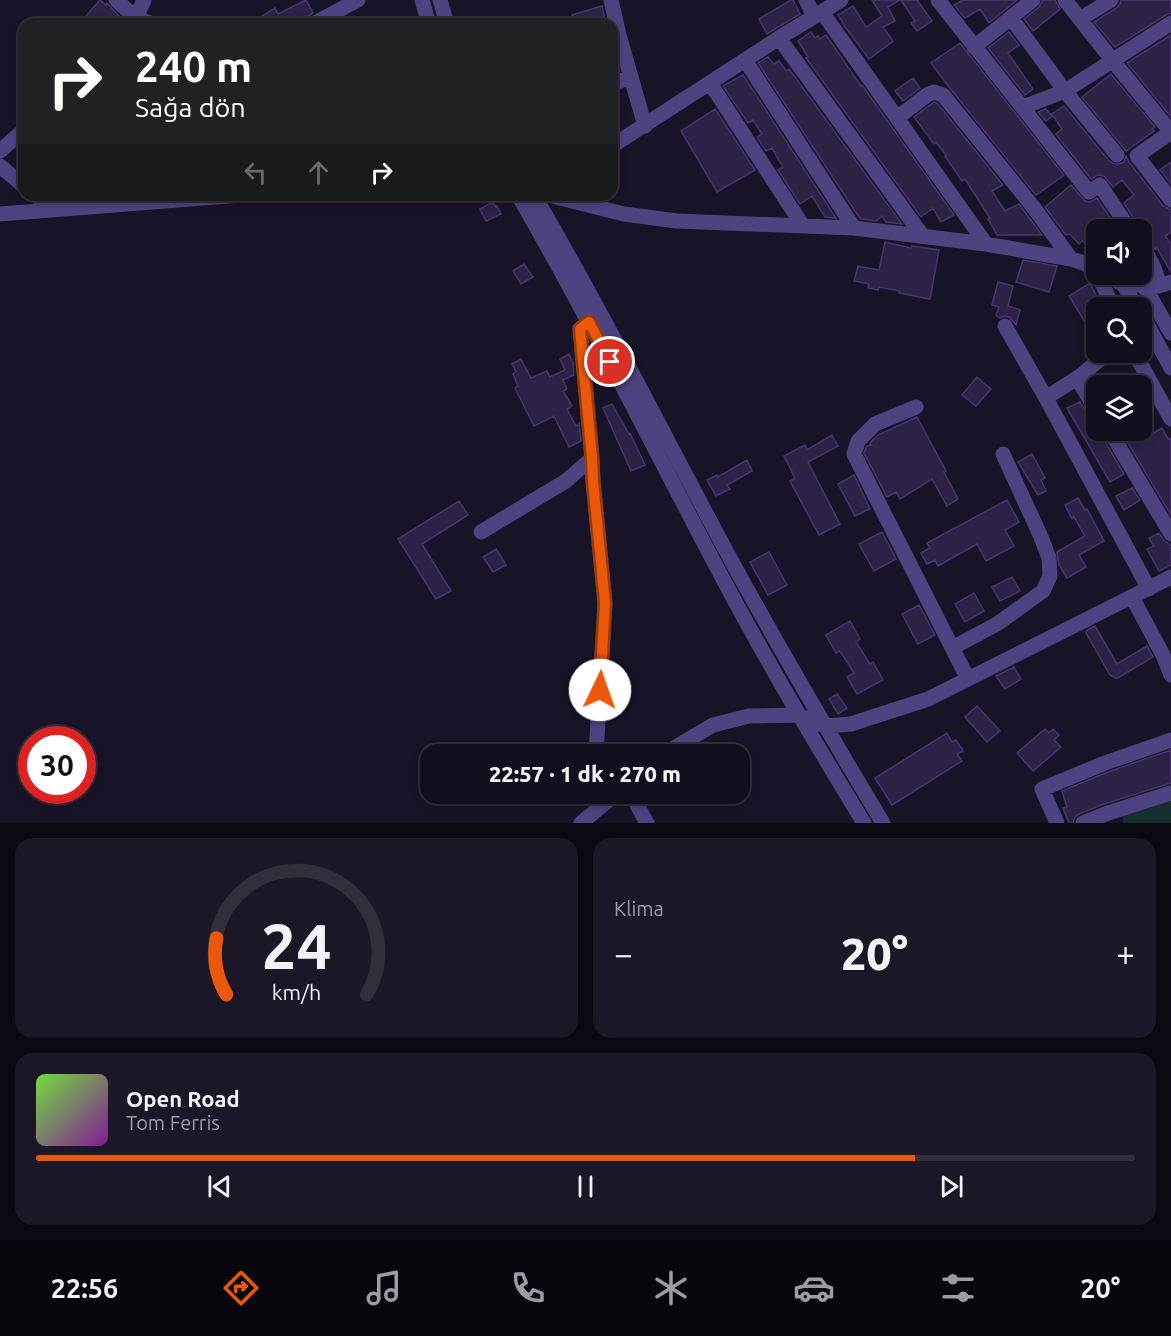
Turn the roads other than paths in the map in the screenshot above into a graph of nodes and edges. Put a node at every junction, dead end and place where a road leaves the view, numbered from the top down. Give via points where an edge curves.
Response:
1 (116, 0) edge
2 (144, 0) edge
3 (358, 0) edge
4 (422, 0) edge
5 (611, 0) edge
6 (806, 0) edge
7 (841, 0) edge
8 (1033, 0) edge
9 (1065, 0) edge
10 (1111, 0) edge
11 (946, 3) edge
12 (818, 14) junction
13 (131, 18) edge
14 (135, 18) edge
15 (324, 18) edge
16 (427, 18) edge
17 (613, 18) edge
18 (1011, 18) junction
19 (1080, 19) junction
20 (1171, 23) edge
21 (779, 38) junction
22 (618, 44) edge
23 (974, 47) junction
24 (745, 60) junction
25 (1113, 61) junction
26 (631, 77) junction
27 (618, 82) edge
28 (710, 83) junction
29 (1065, 91) junction
30 (1023, 107) junction
31 (897, 117) junction
32 (645, 126) junction
33 (18, 135) edge
34 (618, 142) edge
35 (0, 151) edge
36 (1118, 155) dead end
37 (0, 166) edge
38 (18, 181) edge
39 (1171, 200) edge
40 (41, 201) edge
41 (165, 201) edge
42 (521, 201) edge
43 (537, 201) edge
44 (572, 201) edge
45 (52, 210) junction
46 (0, 214) edge
47 (1123, 219) edge
48 (803, 226) junction
49 (854, 228) junction
50 (922, 235) junction
51 (987, 244) junction
52 (1071, 259) junction
53 (1152, 263) edge
54 (1086, 264) edge
55 (1158, 285) edge
56 (1166, 313) edge
57 (589, 322) junction
58 (1005, 326) dead end
59 (1152, 333) edge
60 (1171, 333) edge
61 (1095, 363) edge
62 (1140, 363) edge
63 (1171, 368) edge
64 (1077, 378) junction
65 (1086, 393) edge
66 (1046, 398) junction
67 (916, 407) dead end
68 (1171, 420) edge
69 (1116, 441) edge
70 (1003, 454) dead end
71 (592, 458) junction
72 (481, 532) dead end
73 (1171, 534) edge
74 (1171, 577) edge
75 (1149, 589) junction
76 (1132, 597) junction
77 (952, 648) junction
78 (1167, 653) edge
79 (1171, 675) edge
80 (968, 679) junction
81 (798, 715) junction
82 (825, 726) junction
83 (1171, 740) edge
84 (597, 744) edge
85 (681, 744) edge
86 (1171, 793) edge
87 (595, 804) edge
88 (637, 804) edge
89 (1109, 818) edge
90 (581, 823) edge
91 (647, 823) edge
92 (864, 823) edge
93 (883, 823) edge
94 (1057, 823) edge
95 (1083, 823) edge

1 - 13 street
2 - 14 street
3 - 15 street
4 - 16 street
5 - 17 street
6 - 12 street
7 - 12 street
8 - 18 street
9 - 19 street
10 - 19 street
11 - 23 street
12 - 21 street
12 - 31 street
18 - 23 street
18 - 29 street
19 - 25 street
20 - 25 street
21 - 24 street
21 - 50 street
22 - 26 street
23 - 30 street
24 - 28 street
24 - 49 street
25 - 29 street
25 - 39 street via 1171,132 1137,156
26 - 27 street
26 - 32 street
28 - 32 street
28 - 48 street
29 - 30 street
29 - 36 street
30 - 47 street via 1089,192 1100,185
31 - 51 street
31 - 52 street via 927,95 943,95
32 - 34 street
33 - 35 street
37 - 38 street
40 - 45 street
41 - 45 street
42 - 57 street
43 - 82 street
44 - 48 street via 624,214 677,221
45 - 46 street
48 - 49 street
49 - 50 street
50 - 51 street
51 - 52 street
52 - 54 street
53 - 55 street
55 - 56 street
56 - 60 street
57 - 71 street via 580,329
57 - 81 street
58 - 66 street
59 - 63 street
61 - 64 street
62 - 68 street
64 - 65 street
64 - 66 street
66 - 75 street
67 - 77 street via 875,424 858,441 854,454
69 - 73 street
70 - 77 street via 1041,537 1049,558 1050,576 1043,591 998,624
71 - 72 street via 566,482
71 - 84 street via 605,603
74 - 75 street
75 - 76 street
76 - 78 street
76 - 80 street
77 - 80 street
78 - 79 street
80 - 82 street via 928,699 851,724
81 - 82 street
81 - 85 street via 749,716 712,725
81 - 92 street
82 - 93 street
83 - 94 street via 1042,789
86 - 89 street
87 - 90 street
88 - 91 street
89 - 95 street

